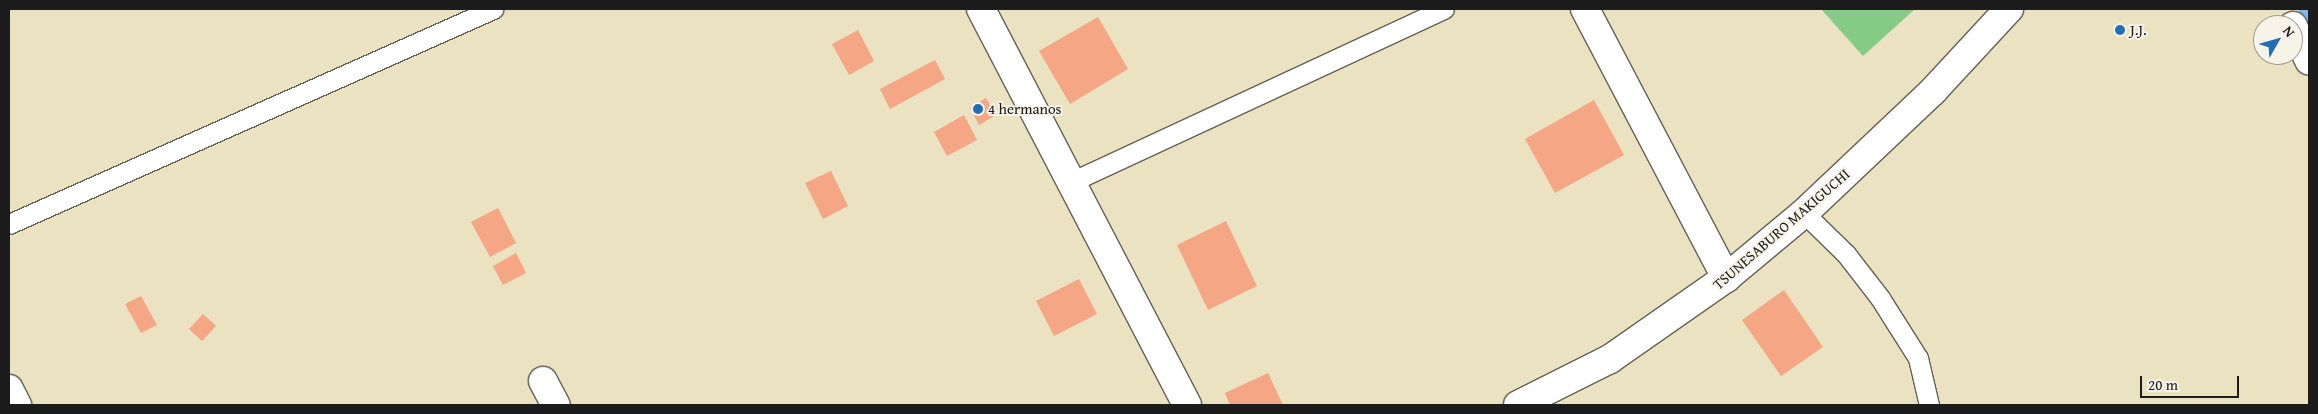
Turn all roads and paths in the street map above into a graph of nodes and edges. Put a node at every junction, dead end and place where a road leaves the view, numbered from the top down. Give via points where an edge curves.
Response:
1 (493, 9) edge
2 (981, 9) edge
3 (1444, 9) edge
4 (1585, 9) edge
5 (2009, 9) edge
6 (2303, 48) edge
7 (2309, 62) edge
8 (1071, 182) junction
9 (1804, 212) junction
10 (9, 224) edge
11 (1726, 278) junction
12 (543, 381) dead end
13 (9, 389) edge
14 (17, 405) edge
15 (556, 405) edge
16 (1187, 405) edge
17 (1518, 405) edge
18 (1929, 405) edge

1 - 10 lane
2 - 8 street
3 - 8 lane
4 - 11 street
5 - 9 street, TSUNESABURO MAKIGUCHI via 1933,91
6 - 7 street
8 - 16 street
9 - 11 street, TSUNESABURO MAKIGUCHI
9 - 18 lane via 1846,254 1880,298 1918,358
11 - 17 street, TSUNESABURO MAKIGUCHI via 1610,359
12 - 15 street
13 - 14 street

